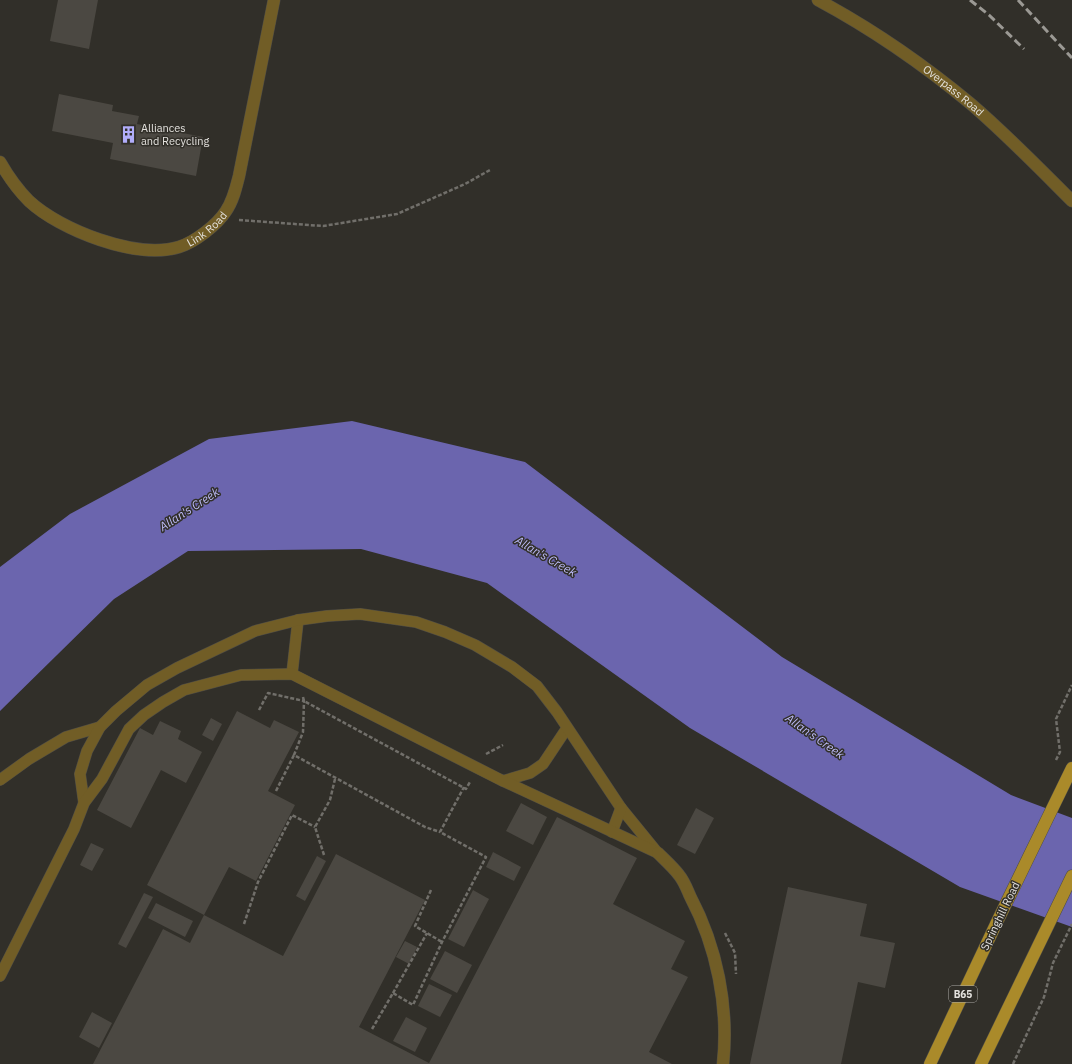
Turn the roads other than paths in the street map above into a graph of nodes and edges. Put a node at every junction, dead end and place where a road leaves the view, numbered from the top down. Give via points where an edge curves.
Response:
1 (274, 0) edge
2 (818, 0) edge
3 (0, 162) edge
4 (1072, 201) edge
5 (298, 620) junction
6 (292, 674) junction
7 (100, 726) junction
8 (567, 728) junction
9 (1072, 768) edge
10 (0, 780) edge
11 (503, 781) junction
12 (84, 803) junction
13 (621, 808) junction
14 (612, 832) junction
15 (658, 853) junction
16 (1072, 876) edge
17 (0, 976) edge
18 (723, 1064) edge
19 (930, 1064) edge
20 (981, 1064) edge

1 - 3 street, Link Road via 233,195 219,219 199,237 179,247 154,251 130,249 105,242 52,217 30,202 10,179
2 - 4 street, Overpass Road via 905,54 971,104
5 - 6 lane
5 - 7 lane via 256,631 177,668 147,686
5 - 8 lane via 360,614 416,622 445,632 475,645 512,667 537,686
6 - 11 lane
6 - 12 lane via 241,676 184,690 163,702 129,729 102,779
7 - 10 lane via 66,737
7 - 12 lane via 86,751 80,774
8 - 11 lane via 543,764 530,773
8 - 13 lane
9 - 19 main road, Springhill Road / B65
11 - 14 lane
12 - 17 lane via 74,829
13 - 14 lane
13 - 15 lane
14 - 15 lane
15 - 18 street via 679,875 697,910 712,949 724,1016
16 - 20 main road

